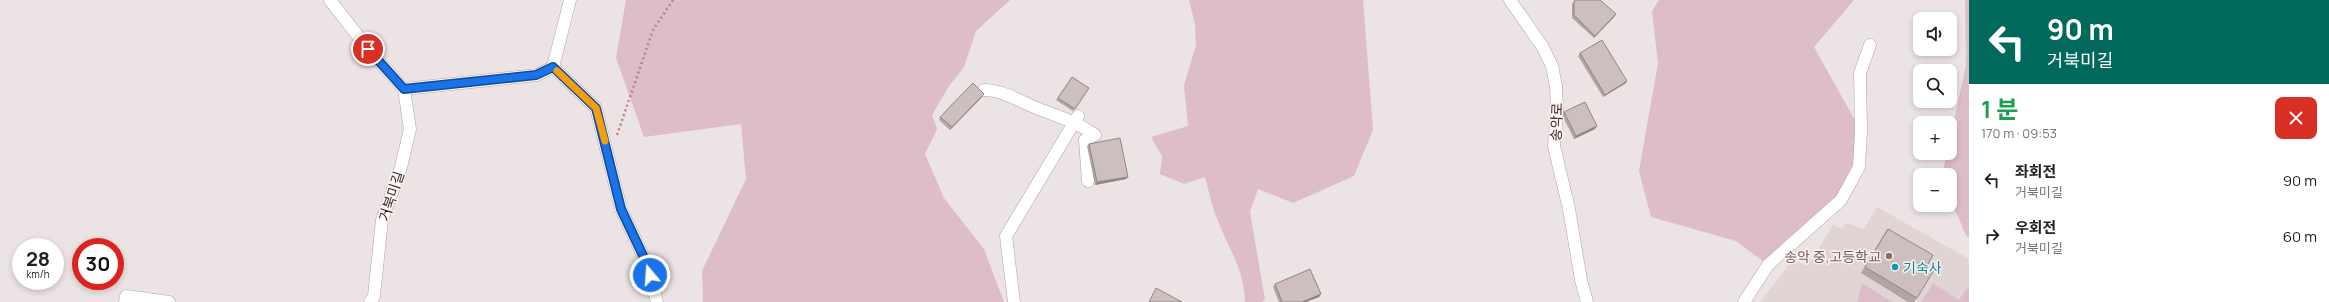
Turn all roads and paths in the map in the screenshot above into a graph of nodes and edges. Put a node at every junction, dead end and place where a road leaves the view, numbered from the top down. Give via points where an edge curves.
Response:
1 (330, 0) edge
2 (570, 0) edge
3 (673, 0) edge
4 (1510, 0) edge
5 (1870, 45) dead end
6 (553, 67) junction
7 (404, 89) junction
8 (984, 90) dead end
9 (1076, 119) junction
10 (609, 160) junction
11 (1088, 181) dead end
12 (125, 302) edge
13 (169, 302) edge
14 (370, 302) edge
15 (657, 302) edge
16 (1014, 302) edge
17 (1587, 302) edge
18 (1744, 302) edge

1 - 7 street via 368,49
2 - 6 street
3 - 10 path via 653,30
4 - 17 street, 송악로 via 1542,46 1552,66 1557,112 1554,146
5 - 18 street via 1860,73 1859,167 1841,200 1768,265
6 - 7 street via 536,75
6 - 10 street via 596,108
7 - 14 street, 거북미길 via 410,129 401,167 382,220 374,296
8 - 9 street via 1002,92 1039,110
9 - 11 street via 1095,135 1086,140
9 - 16 street via 1006,236
10 - 15 street via 621,209 646,262
12 - 13 street via 126,296

